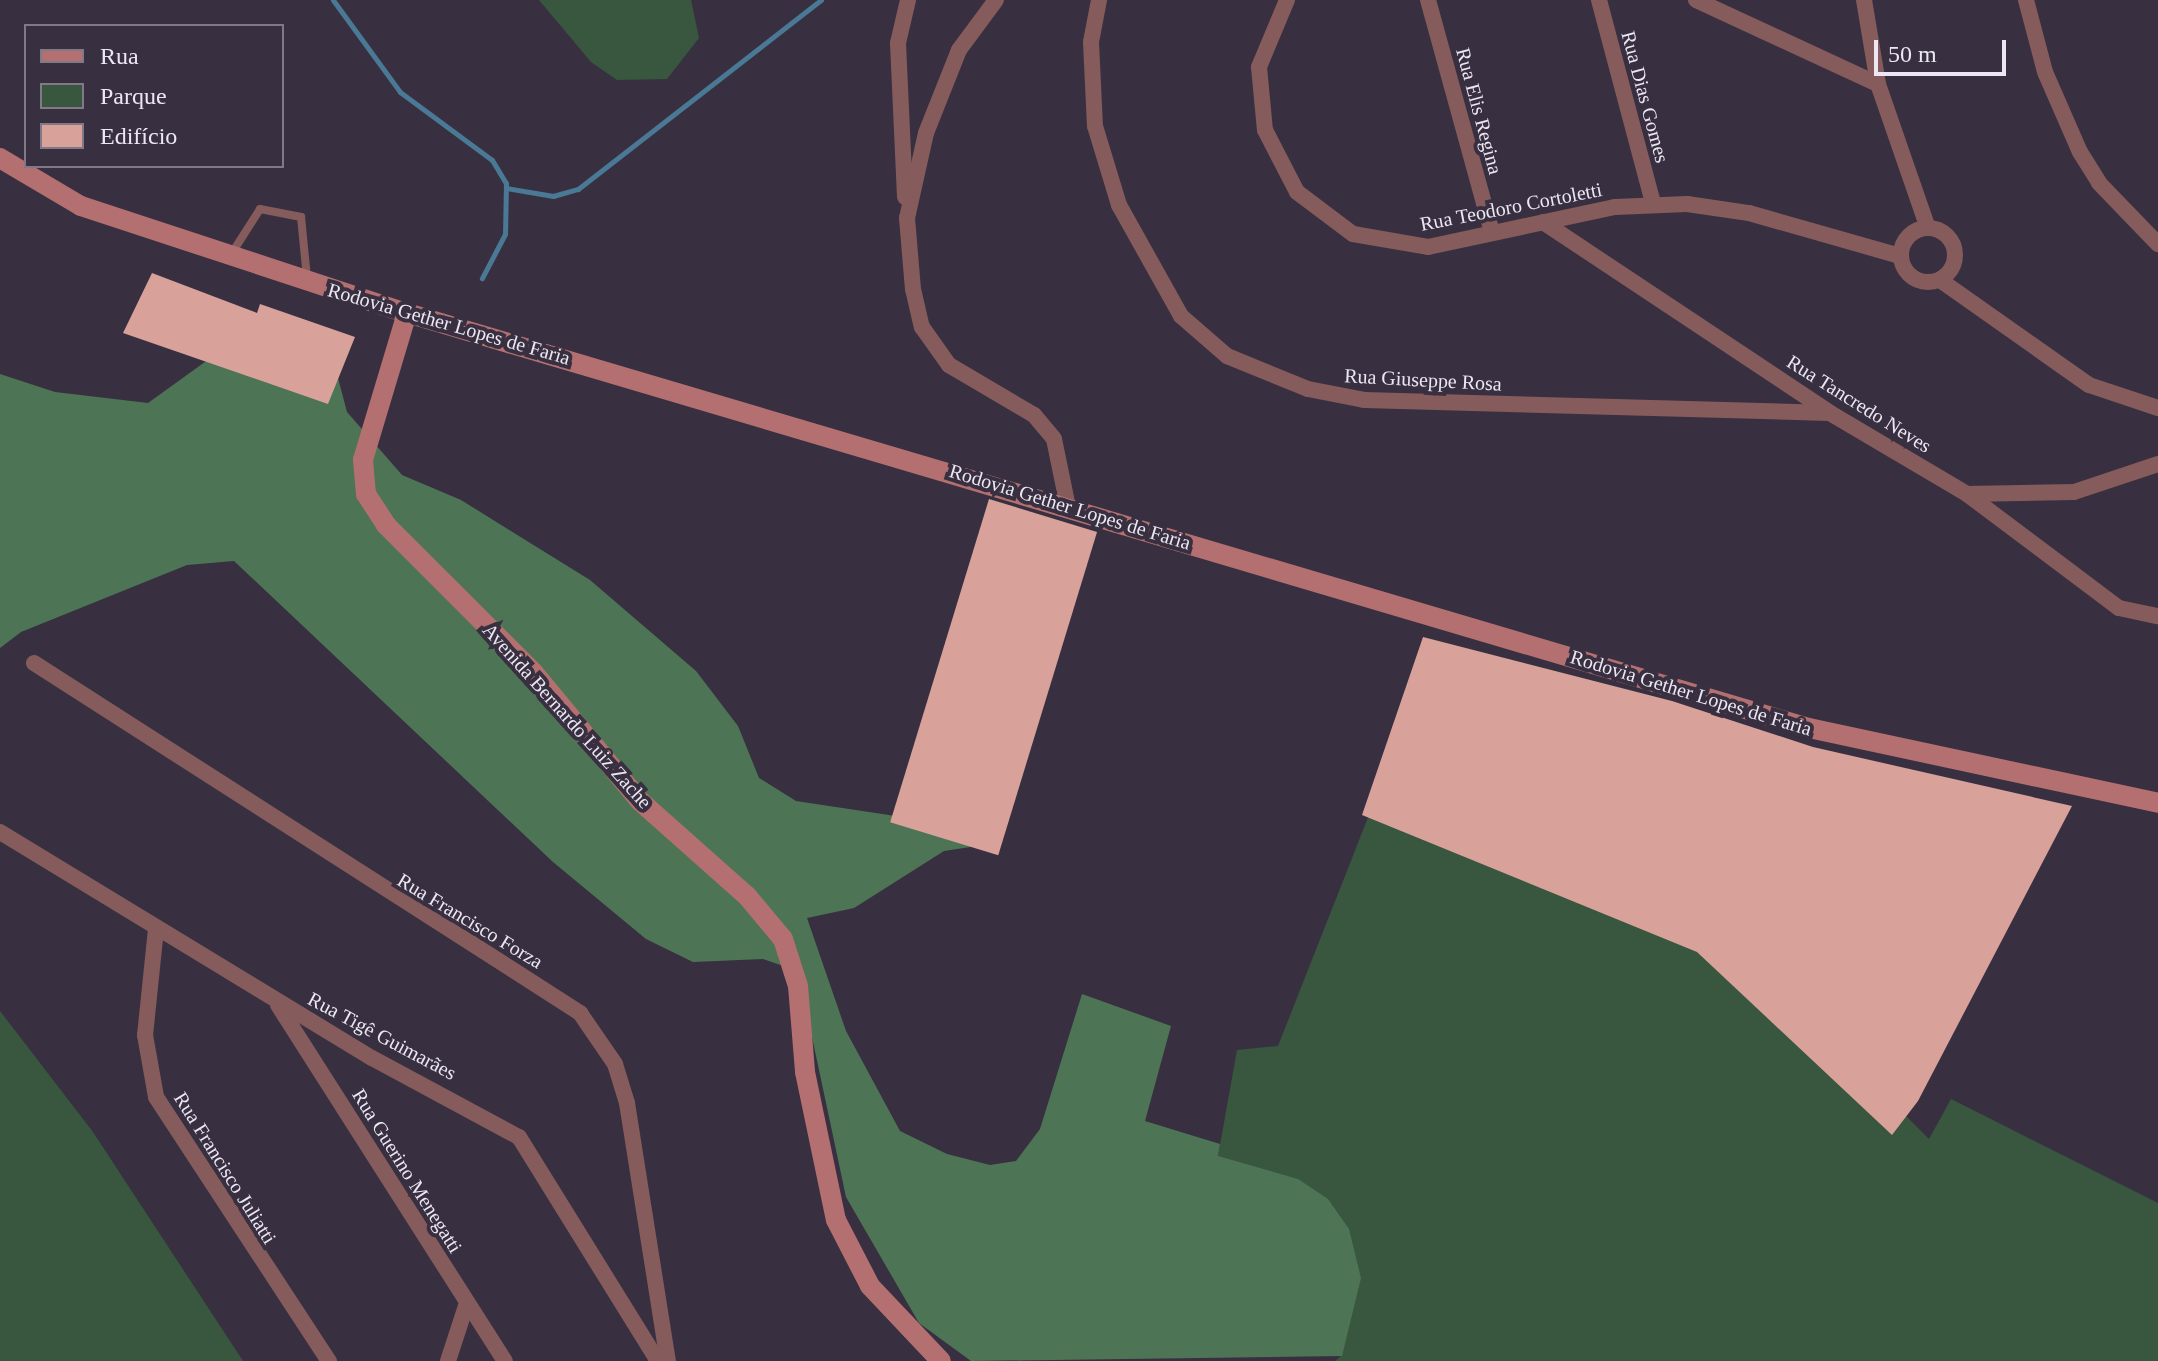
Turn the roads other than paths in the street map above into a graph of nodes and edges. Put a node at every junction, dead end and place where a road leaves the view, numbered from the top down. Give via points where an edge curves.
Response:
1 (908, 0) edge
2 (996, 0) edge
3 (1099, 0) edge
4 (1287, 0) edge
5 (1428, 0) edge
6 (1599, 0) edge
7 (1696, 0) edge
8 (1864, 0) edge
9 (2026, 0) edge
10 (1878, 84) junction
11 (0, 158) edge
12 (1653, 203) junction
13 (907, 218) junction
14 (1543, 222) junction
15 (1928, 228) junction
16 (1492, 232) junction
17 (2158, 244) edge
18 (1900, 256) junction
19 (229, 260) junction
20 (1940, 280) junction
21 (307, 283) junction
22 (407, 313) junction
23 (2158, 408) edge
24 (1830, 413) junction
25 (2158, 464) edge
26 (1967, 494) junction
27 (1068, 507) junction
28 (2155, 617) edge
29 (34, 663) dead end
30 (2158, 803) edge
31 (0, 832) edge
32 (156, 929) junction
33 (276, 1001) junction
34 (467, 1303) junction
35 (454, 1356) edge
36 (329, 1361) edge
37 (505, 1361) edge
38 (658, 1361) edge
39 (668, 1361) edge
40 (941, 1361) edge

1 - 13 street via 898,82
2 - 13 street via 938,92
3 - 24 street, Rua Giuseppe Rosa via 1091,42 1095,126 1119,205 1181,316 1227,356 1308,389 1364,400
4 - 16 street, Rua Teodoro Cortoletti via 1266,38 1260,100 1265,130 1297,192 1374,242 1428,247
5 - 16 street, Rua Elis Regina
6 - 12 street, Rua Dias Gomes
7 - 10 street
8 - 10 street
9 - 17 street via 2045,72 2080,152 2099,183
10 - 15 street
11 - 19 street, Rodovia Gether Lopes de Faria via 81,206
12 - 14 street, Rua Teodoro Cortoletti
12 - 18 street, Rua Teodoro Cortoletti via 1749,213
13 - 27 street via 922,327 949,365 1044,426 1059,452
14 - 16 street, Rua Teodoro Cortoletti
14 - 24 street, Rua Tancredo Neves
15 - 18 street via 1911,234
15 - 20 street via 1953,247 1954,264
18 - 20 street via 1912,278
19 - 21 street, Rodovia Gether Lopes de Faria
19 - 21 lane via 260,209 301,217
20 - 23 street via 2089,385
21 - 22 street, Rodovia Gether Lopes de Faria
22 - 27 street, Rodovia Gether Lopes de Faria
22 - 40 street, Avenida Bernardo Luiz Zache via 363,460 366,494 386,525 534,673 640,801 747,896 783,939 798,986 808,1087 836,1220 870,1286
24 - 26 street, Rua Tancredo Neves
25 - 26 street via 2074,492
26 - 28 street, Rua Tancredo Neves via 2119,608
27 - 30 street, Rodovia Gether Lopes de Faria via 1809,728
29 - 39 street, Rua Francisco Forza via 580,1013 615,1064 627,1103
31 - 32 street, Rua Tigê Guimarães
32 - 33 street, Rua Tigê Guimarães
32 - 36 street, Rua Francisco Juliatti via 145,1035 156,1097
33 - 34 street, Rua Guerino Menegatti
33 - 38 street, Rua Tigê Guimarães via 519,1137
34 - 35 street
34 - 37 street, Rua Guerino Menegatti

